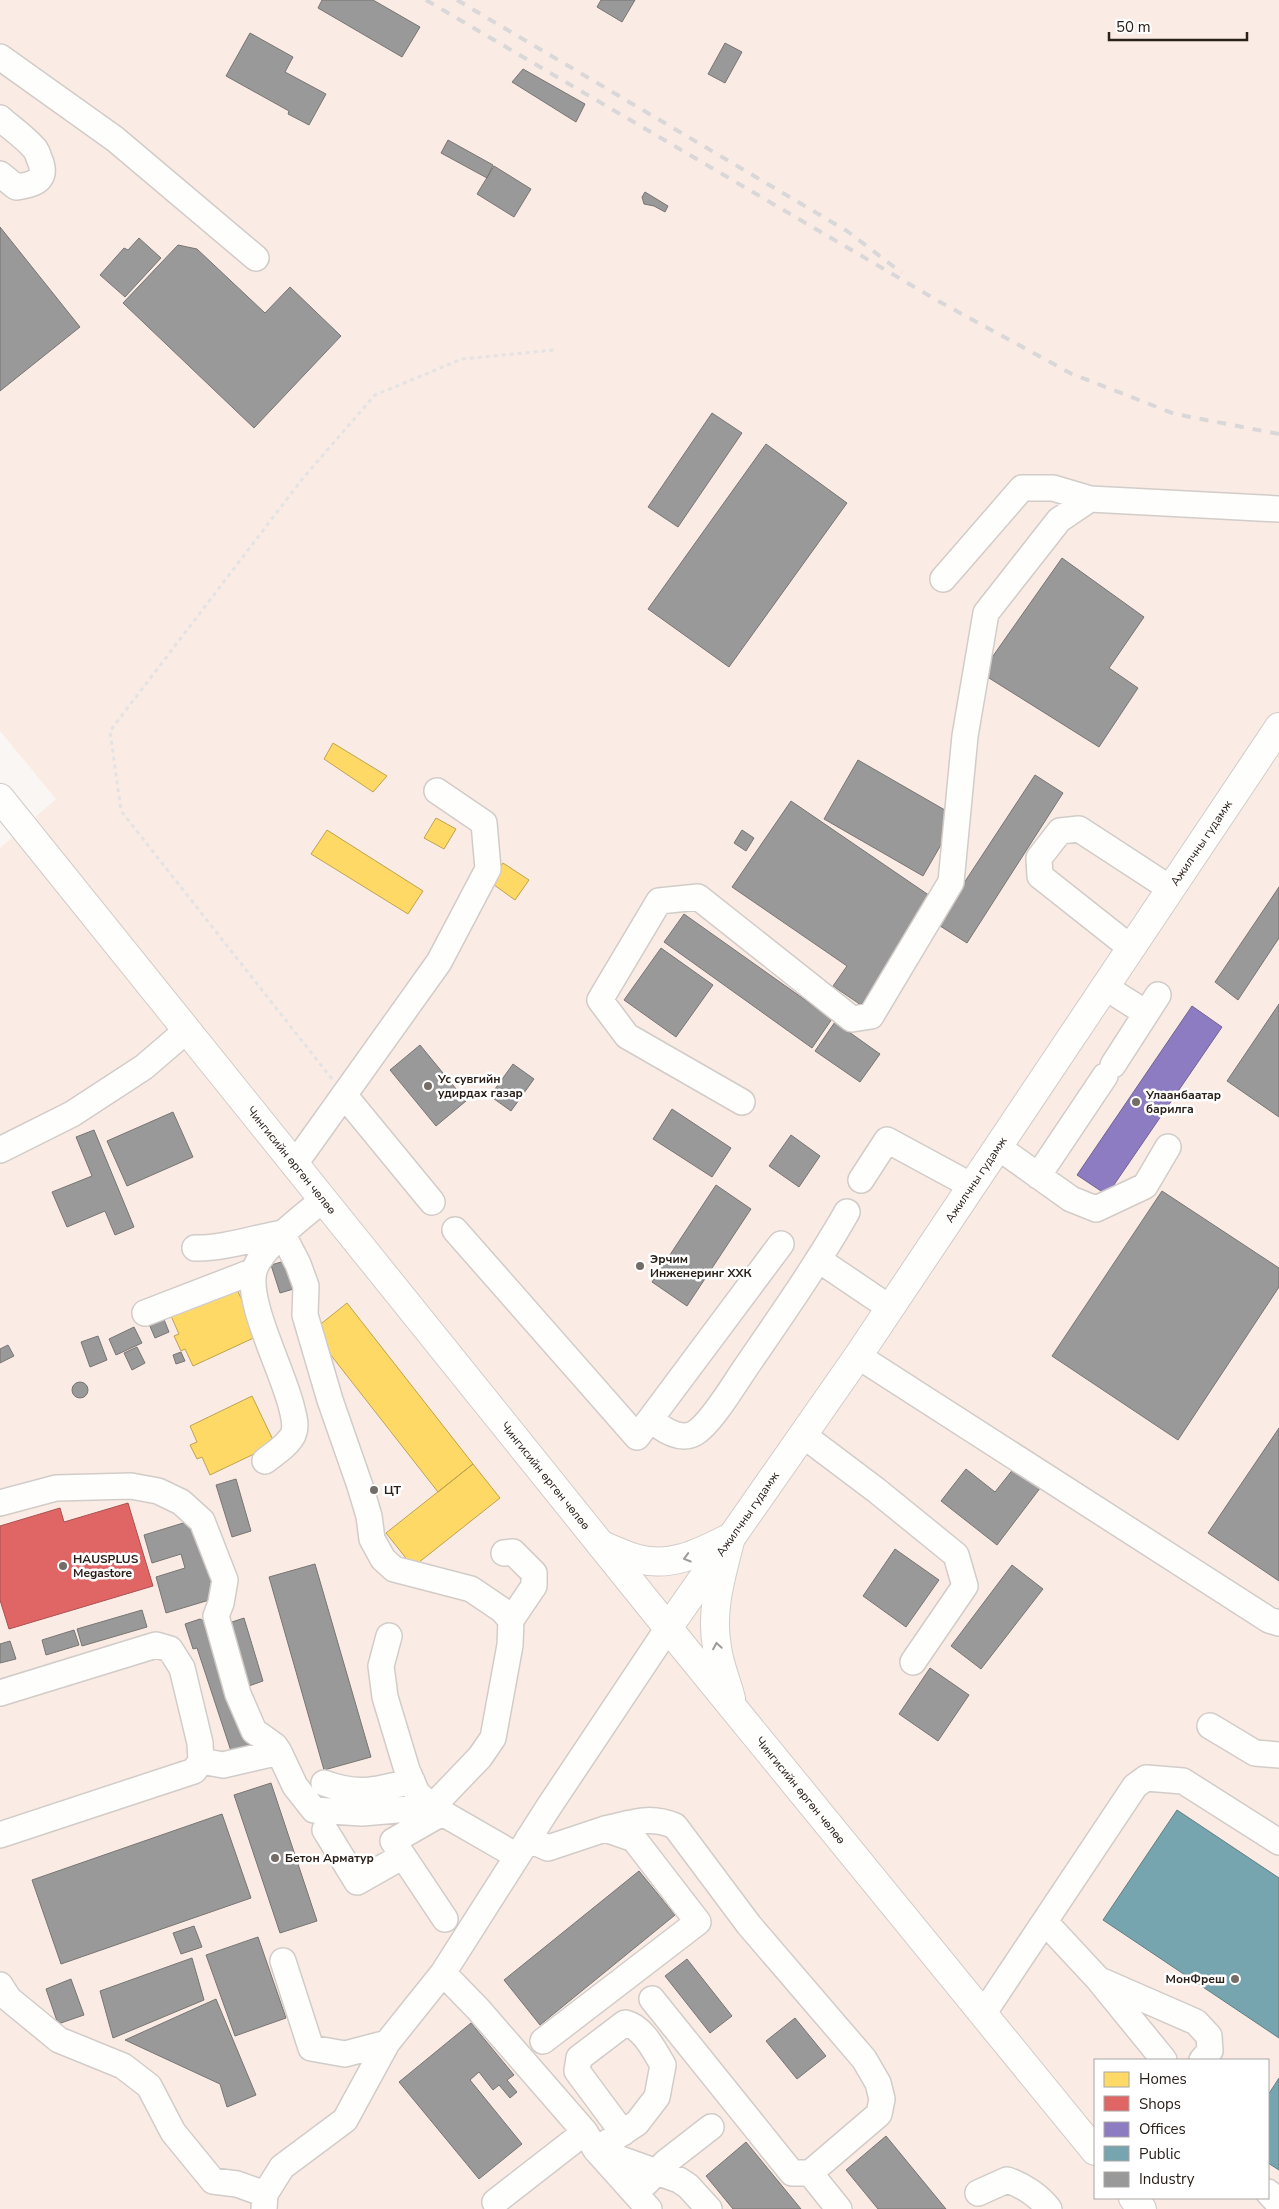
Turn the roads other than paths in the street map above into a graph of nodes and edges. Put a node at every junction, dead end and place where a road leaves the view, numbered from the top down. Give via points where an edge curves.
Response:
1 (0, 57) edge
2 (0, 118) edge
3 (0, 174) edge
4 (256, 258) dead end
5 (1090, 499) junction
6 (1279, 509) edge
7 (943, 579) dead end
8 (1279, 727) edge
9 (436, 791) dead end
10 (0, 798) edge
11 (1171, 889) junction
12 (1131, 948) junction
13 (1105, 987) junction
14 (187, 1030) junction
15 (344, 1095) junction
16 (742, 1102) dead end
17 (998, 1147) junction
18 (1168, 1147) dead end
19 (0, 1150) edge
20 (294, 1165) junction
21 (1038, 1176) junction
22 (861, 1180) dead end
23 (972, 1186) junction
24 (322, 1200) junction
25 (432, 1202) dead end
26 (847, 1212) dead end
27 (455, 1230) dead end
28 (282, 1233) junction
29 (781, 1244) dead end
30 (195, 1248) dead end
31 (819, 1260) junction
32 (254, 1271) junction
33 (890, 1308) junction
34 (145, 1314) dead end
35 (858, 1356) junction
36 (659, 1426) dead end
37 (803, 1435) junction
38 (266, 1461) dead end
39 (0, 1503) edge
40 (731, 1537) junction
41 (600, 1545) junction
42 (504, 1553) dead end
43 (511, 1620) junction
44 (1279, 1623) edge
45 (668, 1628) junction
46 (389, 1636) dead end
47 (913, 1662) dead end
48 (0, 1693) edge
49 (734, 1710) junction
50 (1210, 1726) dead end
51 (279, 1752) junction
52 (1279, 1755) edge
53 (202, 1760) junction
54 (412, 1781) junction
55 (324, 1783) dead end
56 (437, 1810) junction
57 (606, 1829) junction
58 (325, 1830) dead end
59 (0, 1835) edge
60 (1279, 1842) edge
61 (523, 1848) junction
62 (403, 1856) junction
63 (445, 1919) dead end
64 (1045, 1922) junction
65 (283, 1961) dead end
66 (443, 1973) junction
67 (1098, 1979) junction
68 (0, 1985) edge
69 (652, 1999) dead end
70 (983, 2014) junction
71 (543, 2041) dead end
72 (387, 2043) junction
73 (1163, 2059) edge
74 (1203, 2059) edge
75 (712, 2127) dead end
76 (622, 2133) dead end
77 (590, 2141) junction
78 (1094, 2150) edge
79 (656, 2173) junction
80 (810, 2173) junction
81 (978, 2193) dead end
82 (1269, 2193) edge
83 (1134, 2199) edge
84 (265, 2201) edge
85 (642, 2201) edge
86 (495, 2202) dead end
87 (1279, 2204) edge
88 (708, 2209) edge
89 (839, 2209) edge
90 (1049, 2209) edge
91 (1142, 2209) edge

1 - 4 street via 115,138
2 - 3 street via 36,150 42,177 37,183 16,187
5 - 6 street
5 - 7 street via 1053,488 1022,488
5 - 16 street via 1059,520 986,613 965,736 951,882 871,1016 852,1019 698,897 659,901 600,1000 627,1036
8 - 11 main road, Ажилчны гудамж
9 - 15 street via 484,823 488,869 439,962
10 - 14 main road, Чингисийн өргөн чөлөө
11 - 12 main road, Ажилчны гудамж
11 - 12 street via 1080,829 1060,831 1039,858 1040,876
12 - 13 main road, Ажилчны гудамж
13 - 17 main road, Ажилчны гудамж
13 - 21 street via 1152,1004
14 - 19 street via 144,1067 72,1114
14 - 20 main road, Чингисийн өргөн чөлөө
15 - 20 street
15 - 25 street
17 - 21 street
17 - 23 main road, Ажилчны гудамж
18 - 21 street via 1145,1186 1096,1209 1071,1199
20 - 24 main road, Чингисийн өргөн чөлөө
22 - 23 street via 887,1140
23 - 33 main road, Ажилчны гудамж
24 - 28 street
24 - 41 main road, Чингисийн өргөн чөлөө
26 - 31 street
27 - 29 street via 636,1438
28 - 30 street via 212,1248
28 - 32 street
28 - 43 street via 306,1286 305,1314 330,1400 370,1516 372,1539 383,1560 394,1569 471,1589
31 - 33 street
31 - 36 street via 705,1424 696,1433 686,1436
32 - 34 street
32 - 38 street via 253,1295 288,1390 295,1422 287,1444
33 - 35 main road, Ажилчны гудамж
35 - 37 main road, Ажилчны гудамж
35 - 44 street via 1269,1620
37 - 40 main road, Ажилчны гудамж
37 - 47 street via 956,1555 965,1586
39 - 51 street via 56,1488 131,1486 158,1491 188,1508 202,1521 225,1580 216,1616 238,1694 254,1731
40 -> 41 main road via 694,1556 656,1562
40 - 45 main road, Ажилчны гудамж
49 -> 40 main road via 716,1648 715,1622 718,1588
41 - 45 main road, Чингисийн өргөн чөлөө
42 - 43 street via 513,1552 534,1573 534,1586
43 - 56 street via 510,1645 493,1738
45 - 49 main road, Чингисийн өргөн чөлөө
45 - 61 street
46 - 54 street via 381,1666 385,1697
48 - 53 street via 156,1645 170,1649 182,1668
49 - 70 main road, Чингисийн өргөн чөлөө
50 - 52 street via 1255,1753
51 - 53 street via 222,1765
51 - 56 street via 295,1786 314,1810
53 - 59 street via 194,1771
54 - 55 street via 362,1792 344,1791
54 - 56 street via 417,1793
56 - 61 street
56 - 62 street via 393,1841
57 - 61 street via 548,1848
57 - 71 street via 634,1839 698,1922
57 - 80 street via 638,1821 660,1820 675,1826 750,1925 864,2059 878,2083 882,2099 879,2114
58 - 62 street via 357,1882
60 - 64 street via 1183,1781 1146,1778 1135,1786
61 - 66 street
62 - 63 street
64 - 67 street
64 - 70 street
65 - 72 street via 311,2048 344,2054
66 - 72 street
66 - 77 street via 478,2009
67 - 73 street
67 - 74 street via 1196,2022 1209,2036 1210,2051
68 - 84 street via 9,2000 59,2040 123,2066 149,2086 173,2132 213,2181 237,2184
69 - 80 street via 792,2173
70 - 78 main road, Чингисийн өргөн чөлөө
72 - 84 street via 345,2120 282,2167
75 - 79 street
76 - 77 street
77 - 79 street
77 - 85 street
77 - 86 street
79 - 85 street
79 - 88 street via 688,2186
80 - 89 street
81 - 90 street via 1007,2180 1017,2183
82 - 87 street
83 - 91 main road

